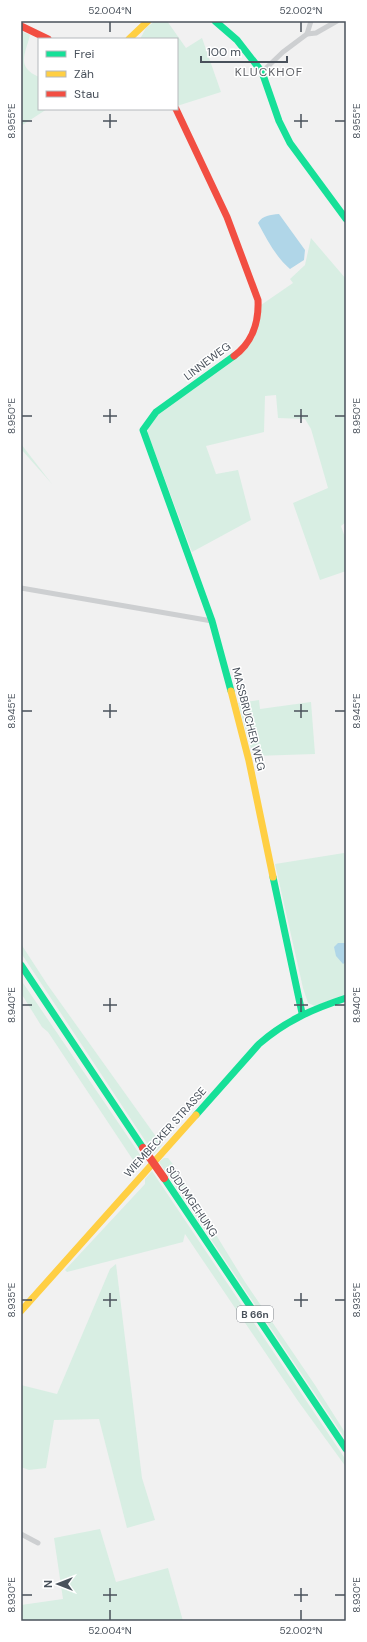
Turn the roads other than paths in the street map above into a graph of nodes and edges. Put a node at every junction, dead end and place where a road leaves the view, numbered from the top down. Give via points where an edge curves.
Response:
1 (147, 21) edge
2 (215, 21) edge
3 (311, 21) edge
4 (337, 21) edge
5 (21, 26) edge
6 (307, 34) junction
7 (46, 38) edge
8 (132, 38) edge
9 (262, 72) junction
10 (176, 110) edge
11 (346, 219) edge
12 (21, 588) edge
13 (212, 621) junction
14 (21, 965) edge
15 (346, 998) edge
16 (302, 1013) junction
17 (21, 1311) edge
18 (346, 1450) edge
19 (21, 1534) edge
20 (38, 1543) dead end

1 - 8 street
2 - 9 street via 237,40
3 - 6 street
4 - 6 street via 316,33
5 - 7 street
6 - 9 street
9 - 11 street via 279,121 290,143
10 - 13 street, LINNEWEG via 230,224 258,301 258,318 253,334 243,348 156,412 143,430
12 - 13 street
13 - 16 street, MASSBRUCHER WEG via 249,761
14 - 18 street, SÜDUMGEHUNG / B 66n, bridge
15 - 16 street, WIEMBECKER STRASSE
16 - 17 street, WIEMBECKER STRASSE via 282,1024 259,1044
19 - 20 street

